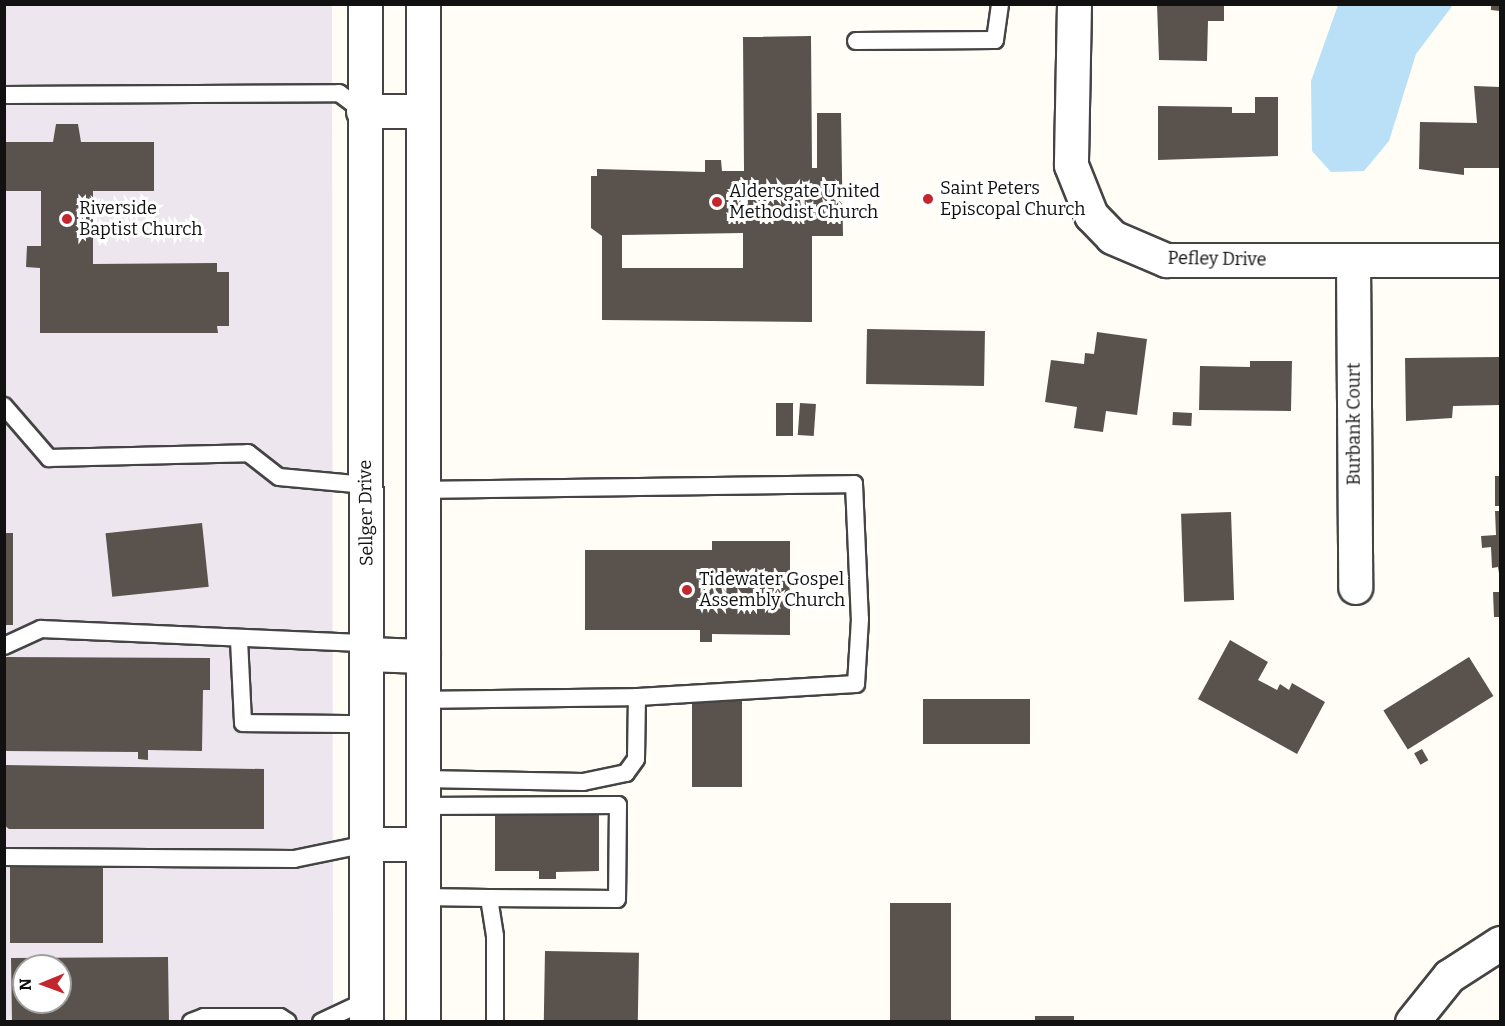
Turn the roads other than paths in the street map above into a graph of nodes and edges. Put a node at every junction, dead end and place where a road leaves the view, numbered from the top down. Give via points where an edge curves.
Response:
1 (365, 4) edge
2 (423, 4) edge
3 (1000, 4) edge
4 (1074, 4) edge
5 (856, 41) dead end
6 (4, 95) edge
7 (363, 111) junction
8 (423, 111) junction
9 (1353, 260) junction
10 (1500, 260) edge
11 (4, 406) edge
12 (366, 485) junction
13 (424, 490) junction
14 (1355, 587) dead end
15 (239, 640) junction
16 (4, 646) edge
17 (367, 649) junction
18 (423, 656) junction
19 (638, 697) junction
20 (423, 700) junction
21 (368, 724) junction
22 (423, 793) junction
23 (367, 844) junction
24 (422, 844) junction
25 (4, 857) edge
26 (422, 897) junction
27 (489, 898) junction
28 (1500, 943) edge
29 (1468, 962) junction
30 (1500, 962) edge
31 (366, 1011) edge
32 (191, 1022) edge
33 (288, 1022) edge
34 (321, 1022) edge
35 (423, 1022) edge
36 (495, 1022) edge
37 (1412, 1022) edge

1 - 7 street, Sellger Drive
2 - 8 street
3 - 5 lane via 995,40
4 - 9 street, Pefley Drive via 1071,165 1091,215 1112,237 1166,261
6 - 7 lane via 339,93
7 - 8 street
7 - 12 street, Sellger Drive
8 - 13 street
9 - 10 street, Pefley Drive
9 - 14 street, Burbank Court
11 - 12 lane via 49,458 248,453 279,477
12 - 17 street, Sellger Drive
13 - 18 street
13 - 19 lane via 854,484 860,619 856,684
15 - 16 lane via 41,629
15 - 17 lane
15 - 21 lane via 243,723
17 - 18 street
17 - 21 street, Sellger Drive
18 - 20 street
19 - 20 lane
19 - 22 lane via 636,759 626,773 583,782
20 - 22 street
21 - 23 street, Sellger Drive
22 - 24 street
22 - 27 lane via 618,805 618,899
23 - 24 street
23 - 25 lane via 294,859
23 - 31 street, Sellger Drive
24 - 26 street
26 - 27 lane
26 - 35 street
27 - 36 lane via 495,936
28 - 29 street
29 - 30 street
29 - 37 street
31 - 34 lane
32 - 33 lane via 204,1017 280,1017

